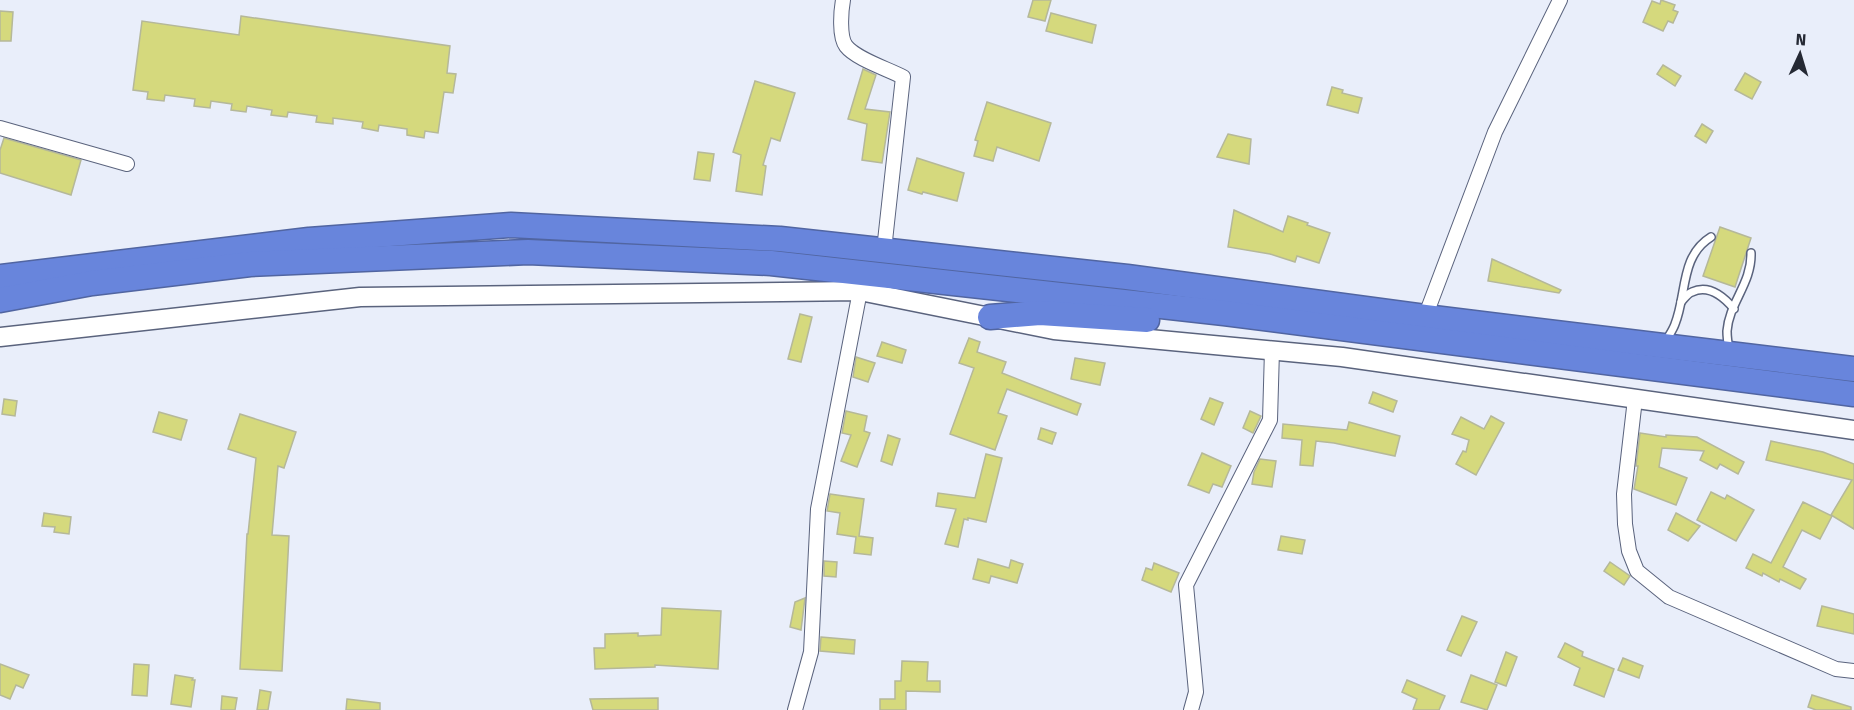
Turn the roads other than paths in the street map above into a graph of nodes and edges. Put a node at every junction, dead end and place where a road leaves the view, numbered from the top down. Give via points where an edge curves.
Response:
1 (843, 0) edge
2 (1560, 0) edge
3 (0, 128) edge
4 (127, 164) dead end
5 (1711, 237) dead end
6 (884, 250) junction
7 (1751, 253) dead end
8 (0, 277) edge
9 (860, 291) junction
10 (0, 300) edge
11 (1681, 302) junction
12 (1734, 309) junction
13 (1224, 313) junction
14 (990, 317) junction
15 (1425, 317) junction
16 (0, 338) edge
17 (1663, 346) junction
18 (1272, 350) junction
19 (1730, 354) junction
20 (1854, 369) edge
21 (1847, 394) edge
22 (1635, 399) junction
23 (1854, 430) edge
24 (1854, 671) edge
25 (795, 710) edge
26 (1191, 710) edge

1 - 6 street via 840,15 844,44 854,54 903,76
2 - 15 street via 1495,132
3 - 4 street
5 - 11 lane via 1689,261
6 - 8 highway via 780,239 511,225 309,240
6 - 15 highway
7 - 12 lane via 1752,266
9 - 14 street
9 - 16 street via 360,297
9 - 25 street via 818,509 811,652
10 - 13 highway via 92,283 250,264 528,252 771,263
11 - 12 lane via 1691,292 1706,289 1719,294
11 - 17 lane via 1675,325
12 - 19 lane via 1727,330
13 - 14 highway via 1151,320 1040,313
13 - 21 highway
14 - 18 street via 1054,330
15 - 17 highway
17 - 19 highway
18 - 22 street
18 - 26 street via 1270,420 1186,585 1196,692
19 - 20 highway
22 - 23 street
22 - 24 street via 1624,494 1629,551 1637,571 1669,597 1836,669

